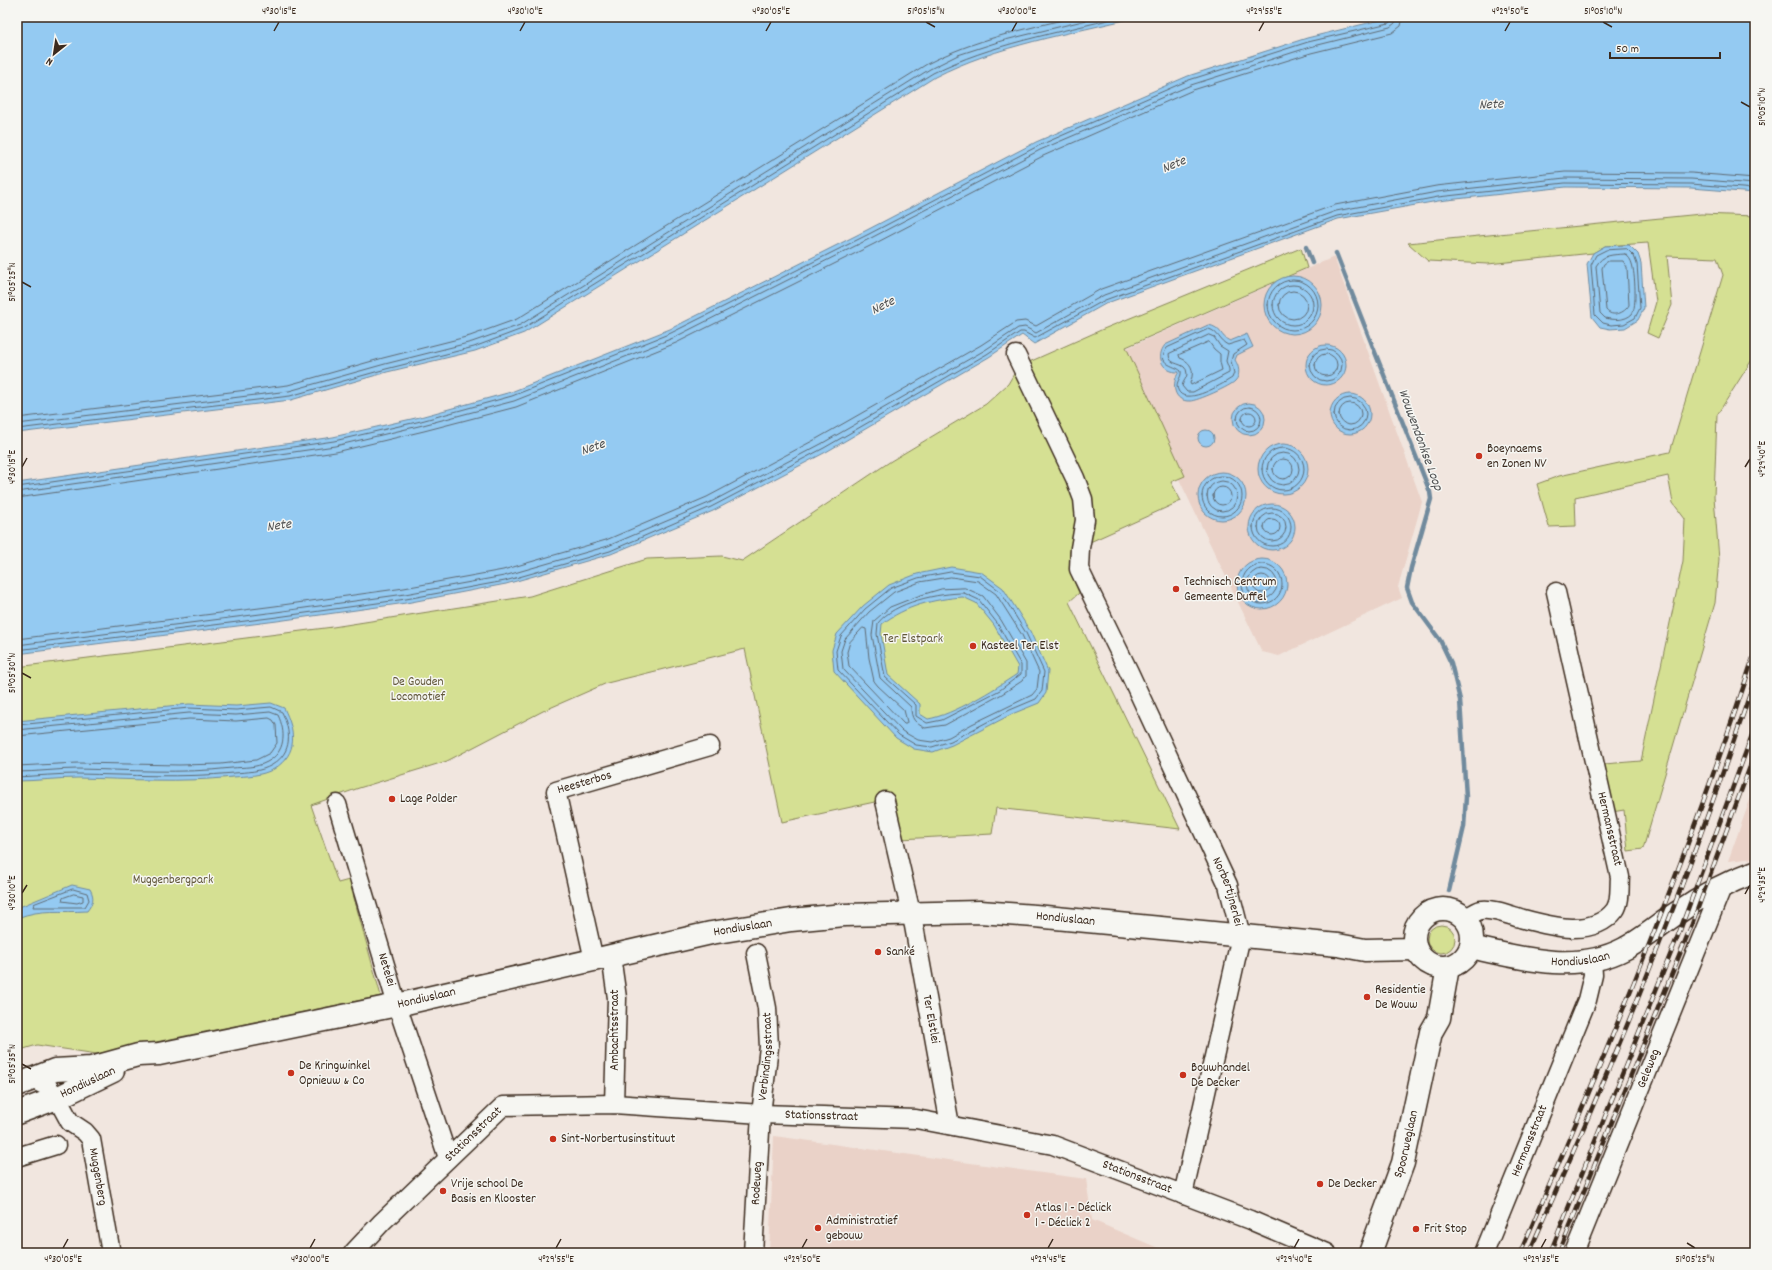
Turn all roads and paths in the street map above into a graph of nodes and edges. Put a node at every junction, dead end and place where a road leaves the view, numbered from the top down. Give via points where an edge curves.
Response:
1 (1016, 355) dead end
2 (1556, 592) dead end
3 (710, 746) dead end
4 (884, 801) dead end
5 (337, 804) dead end
6 (1755, 872) edge
7 (1723, 885) junction
8 (910, 913) junction
9 (1465, 919) junction
10 (1241, 936) junction
11 (1471, 946) junction
12 (1427, 952) junction
13 (756, 953) dead end
14 (603, 958) junction
15 (1592, 959) junction
16 (397, 1005) junction
17 (159, 1054) junction
18 (24, 1082) edge
19 (58, 1098) junction
20 (614, 1104) junction
21 (17, 1112) edge
22 (762, 1114) junction
23 (950, 1125) junction
24 (56, 1146) dead end
25 (17, 1157) edge
26 (448, 1158) junction
27 (1183, 1195) junction
28 (111, 1253) edge
29 (353, 1253) edge
30 (753, 1253) edge
31 (1327, 1253) edge
32 (1370, 1253) edge
33 (1484, 1253) edge
34 (1574, 1253) edge

1 - 10 street, Norbertijnerlei via 1083,499 1085,520 1079,569 1228,886
2 - 9 street, Hermansstraat via 1620,877 1619,897 1615,909 1604,920 1592,926 1558,928 1482,910
3 - 14 street, Heesterbos via 556,791
4 - 8 street, Ter Elstlei
5 - 16 street, Netelei
6 - 7 street, Hondiuslaan
7 - 15 street, Hondiuslaan via 1679,911 1624,949
7 - 34 street, Geleweg
8 - 10 street, Hondiuslaan via 980,912
8 - 14 street, Hondiuslaan via 818,917 752,926
8 - 23 street, Ter Elstlei
9 - 11 street via 1471,930
9 - 12 street, Hondiuslaan via 1456,911 1443,908 1430,911 1421,918
10 - 12 street, Hondiuslaan via 1338,946 1398,937
10 - 27 street, Norbertijnerlei
11 - 12 street, Hondiuslaan via 1463,959 1456,964
11 - 15 street, Hondiuslaan via 1538,962
12 - 32 street, Spoorweglaan via 1431,986 1431,1032 1403,1163
13 - 22 street, Verbindingsstraat via 767,1008 768,1031
14 - 16 street, Hondiuslaan
14 - 20 street, Ambachtsstraat via 616,998
15 - 33 street, Hermansstraat via 1593,975 1587,1000
16 - 17 street, Hondiuslaan
16 - 26 street, Netelei
17 - 18 street, Hondiuslaan via 138,1055 91,1068 55,1070
17 - 19 street, Hondiuslaan via 107,1074
18 - 19 street, Muggenberg via 48,1088
19 - 21 street, Hondiuslaan
19 - 28 street, Muggenberg via 70,1122 91,1139
20 - 22 street, Stationsstraat
20 - 26 street, Stationsstraat via 503,1106
22 - 23 street, Stationsstraat via 916,1119
22 - 30 street, Rodeweg
23 - 27 street, Stationsstraat via 1053,1145
24 - 25 street
26 - 29 street, Stationsstraat
27 - 31 street, Stationsstraat

